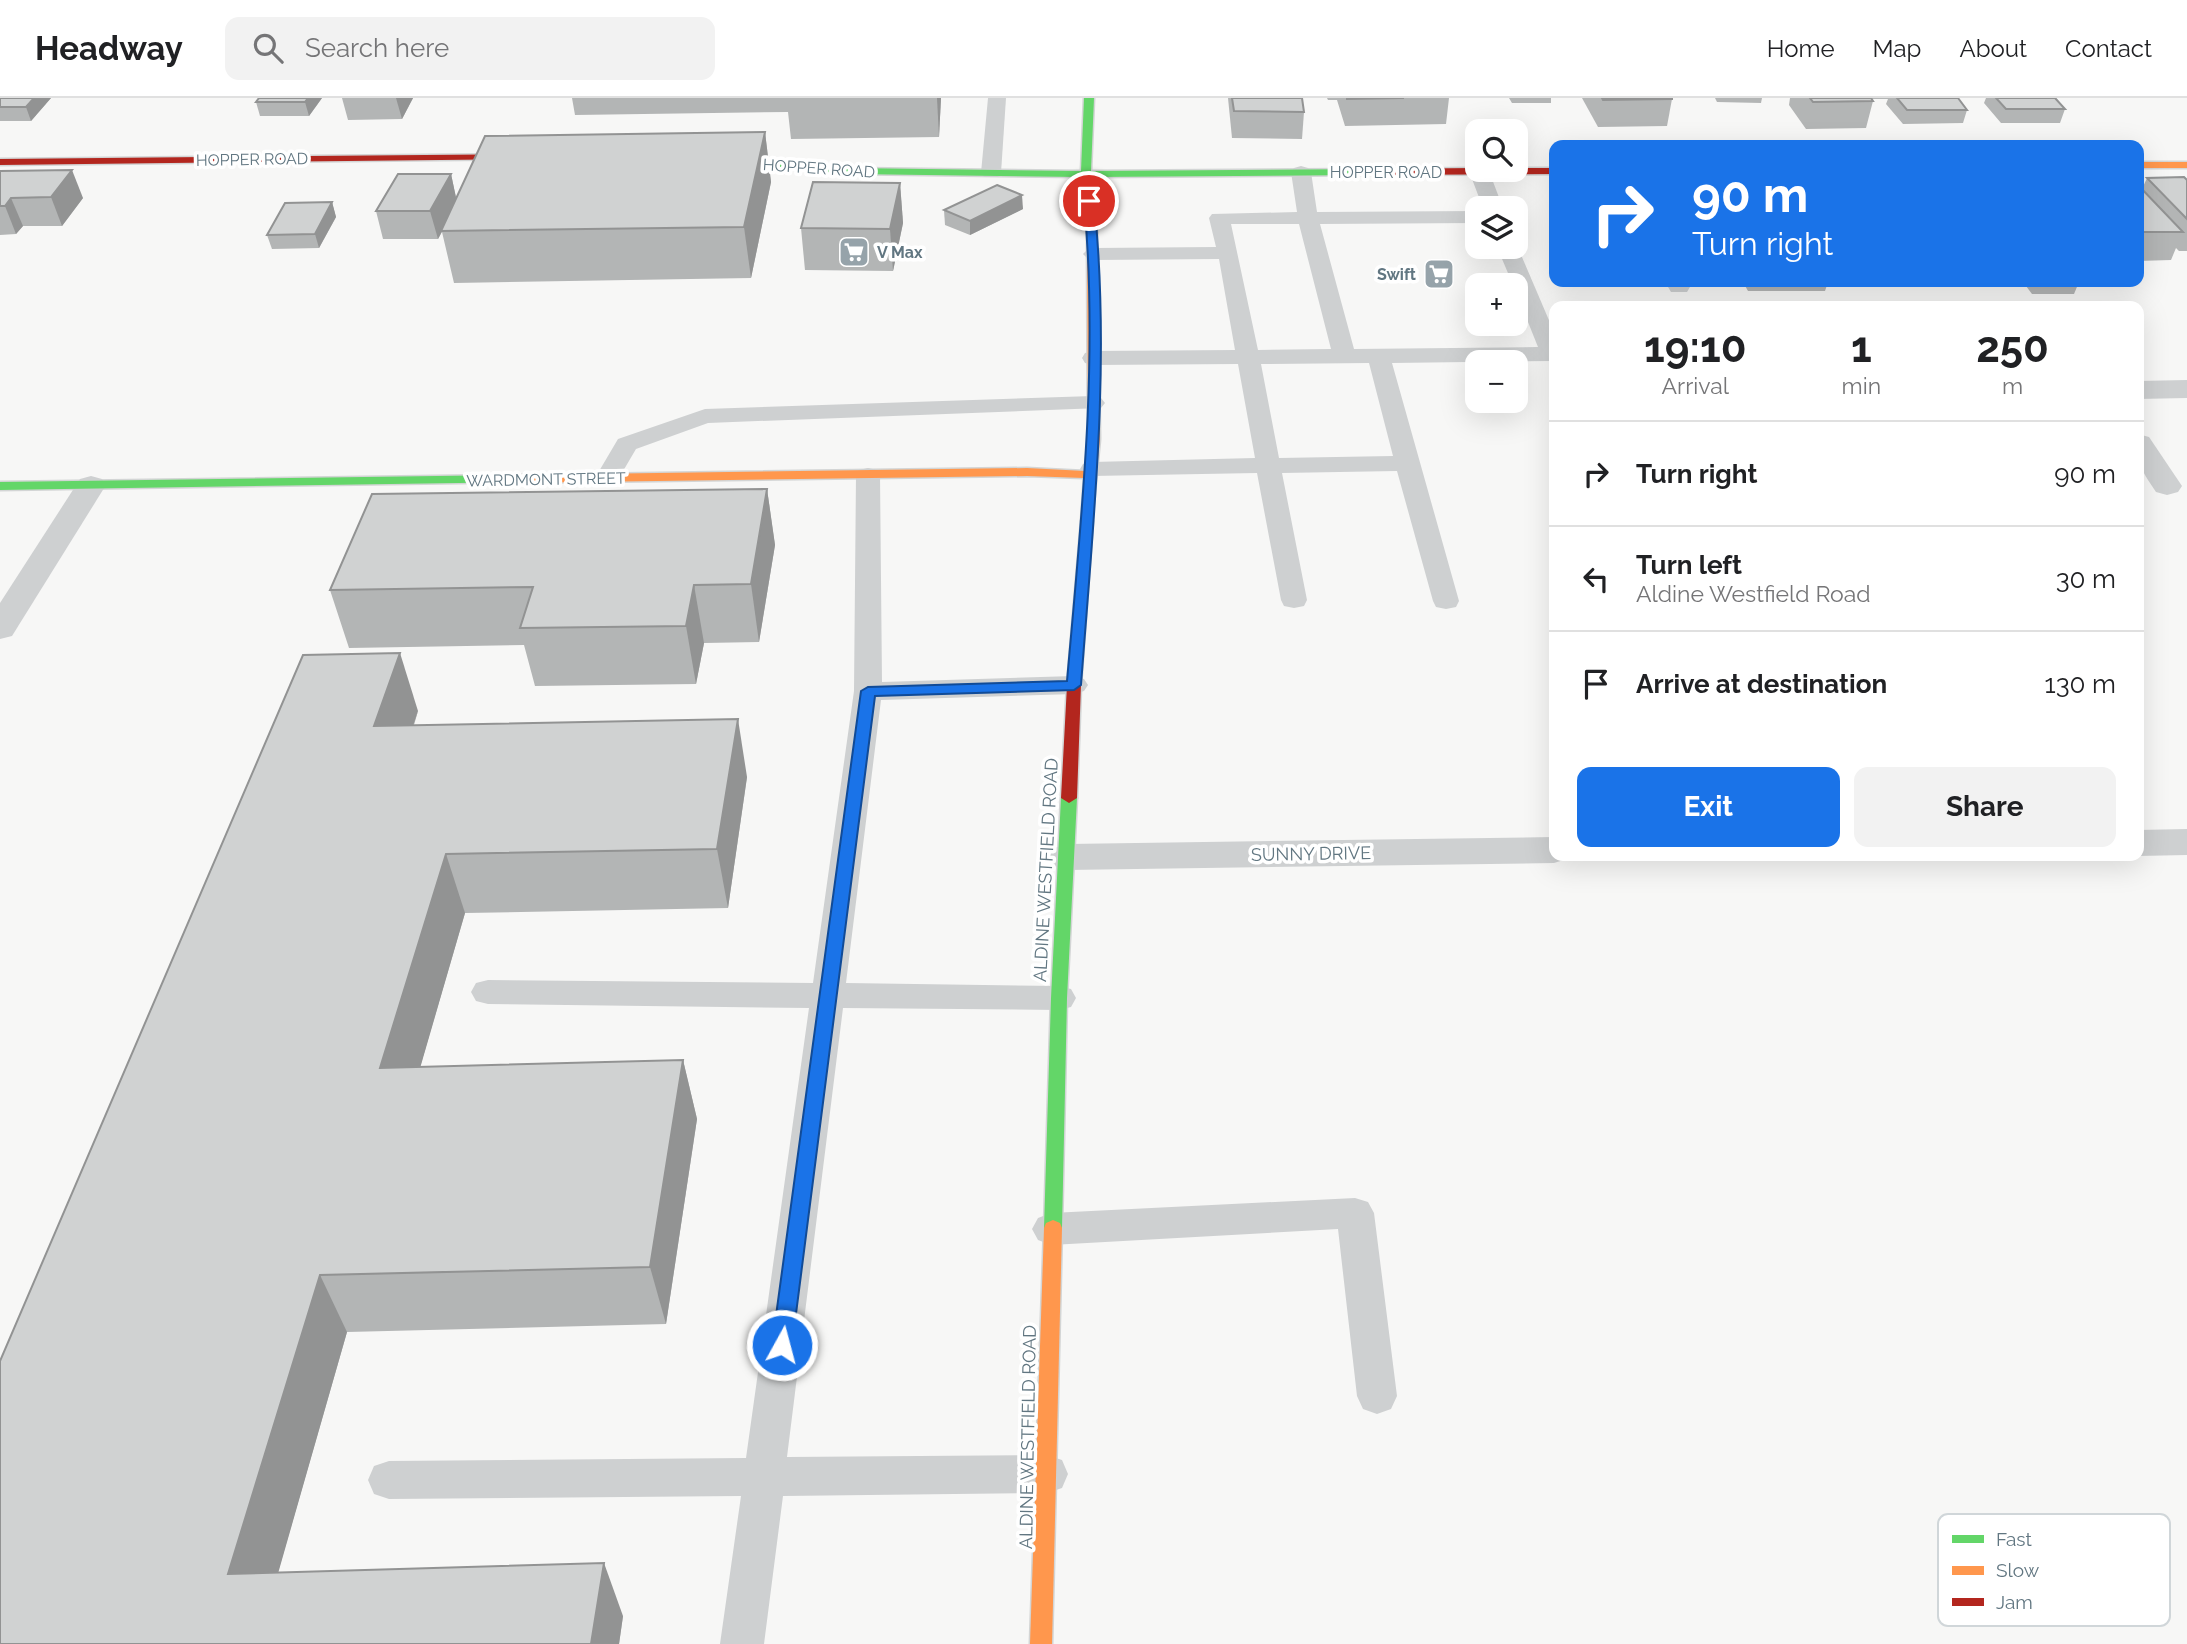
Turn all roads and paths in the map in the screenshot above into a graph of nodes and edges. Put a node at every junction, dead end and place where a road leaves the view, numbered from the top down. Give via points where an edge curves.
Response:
1 (997, 98) edge
2 (1089, 98) edge
3 (538, 155) edge
4 (701, 159) edge
5 (0, 162) edge
6 (2144, 165) edge
7 (2187, 165) edge
8 (1465, 171) edge
9 (1528, 171) edge
10 (1549, 171) edge
11 (991, 173) junction
12 (1301, 173) junction
13 (1086, 174) junction
14 (1465, 217) edge
15 (1308, 218) junction
16 (1228, 253) junction
17 (1094, 254) junction
18 (1513, 259) edge
19 (1549, 347) edge
20 (1549, 354) edge
21 (1344, 356) junction
22 (1379, 356) junction
23 (1246, 357) junction
24 (1093, 358) junction
25 (2187, 389) edge
26 (2144, 390) edge
27 (1093, 403) junction
28 (2144, 452) edge
29 (1407, 463) junction
30 (1268, 464) junction
31 (1092, 472) junction
32 (868, 475) junction
33 (607, 478) junction
34 (91, 485) junction
35 (0, 486) edge
36 (2167, 486) dead end
37 (1294, 600) dead end
38 (1446, 601) dead end
39 (0, 629) edge
40 (1074, 685) junction
41 (868, 691) junction
42 (2187, 842) edge
43 (2144, 843) edge
44 (1549, 850) edge
45 (1068, 857) junction
46 (488, 992) dead end
47 (829, 996) junction
48 (1059, 998) junction
49 (1051, 1229) junction
50 (1377, 1396) dead end
51 (1047, 1474) junction
52 (764, 1479) junction
53 (389, 1480) dead end
54 (743, 1644) edge
55 (1041, 1644) edge

1 - 11 lane
2 - 13 main road, ALDINE WESTFIELD ROAD
3 - 5 main road, HOPPER ROAD
4 - 11 main road, HOPPER ROAD via 852,171
6 - 7 main road
8 - 12 main road, HOPPER ROAD
9 - 10 main road, HOPPER ROAD
11 - 13 main road, HOPPER ROAD
12 - 13 main road, HOPPER ROAD
12 - 15 lane
13 - 17 main road, ALDINE WESTFIELD ROAD
14 - 15 lane
15 - 16 lane via 1219,218
15 - 21 lane
16 - 17 lane
16 - 23 lane
17 - 24 main road, ALDINE WESTFIELD ROAD
18 - 19 lane
20 - 22 lane
21 - 22 lane
21 - 23 lane
22 - 29 lane
23 - 24 lane
23 - 30 lane
24 - 27 main road, ALDINE WESTFIELD ROAD
25 - 26 street
27 - 31 main road, ALDINE WESTFIELD ROAD
27 - 33 lane via 705,416 627,443
28 - 36 street
29 - 30 lane
29 - 38 lane
30 - 31 lane
30 - 37 lane
31 - 32 main road, WARDMONT STREET
31 - 40 main road, ALDINE WESTFIELD ROAD
32 - 33 main road, WARDMONT STREET
32 - 41 lane
33 - 34 main road, WARDMONT STREET
34 - 35 main road, WARDMONT STREET
34 - 39 street
40 - 41 lane
40 - 45 main road, ALDINE WESTFIELD ROAD
41 - 47 lane
42 - 43 street
44 - 45 street, SUNNY DRIVE
45 - 48 main road, ALDINE WESTFIELD ROAD
46 - 47 lane
47 - 48 lane
47 - 52 lane
48 - 49 main road, ALDINE WESTFIELD ROAD
49 - 50 lane via 1355,1213
49 - 51 main road, ALDINE WESTFIELD ROAD
51 - 52 lane
51 - 55 main road, ALDINE WESTFIELD ROAD
52 - 53 lane
52 - 54 lane

